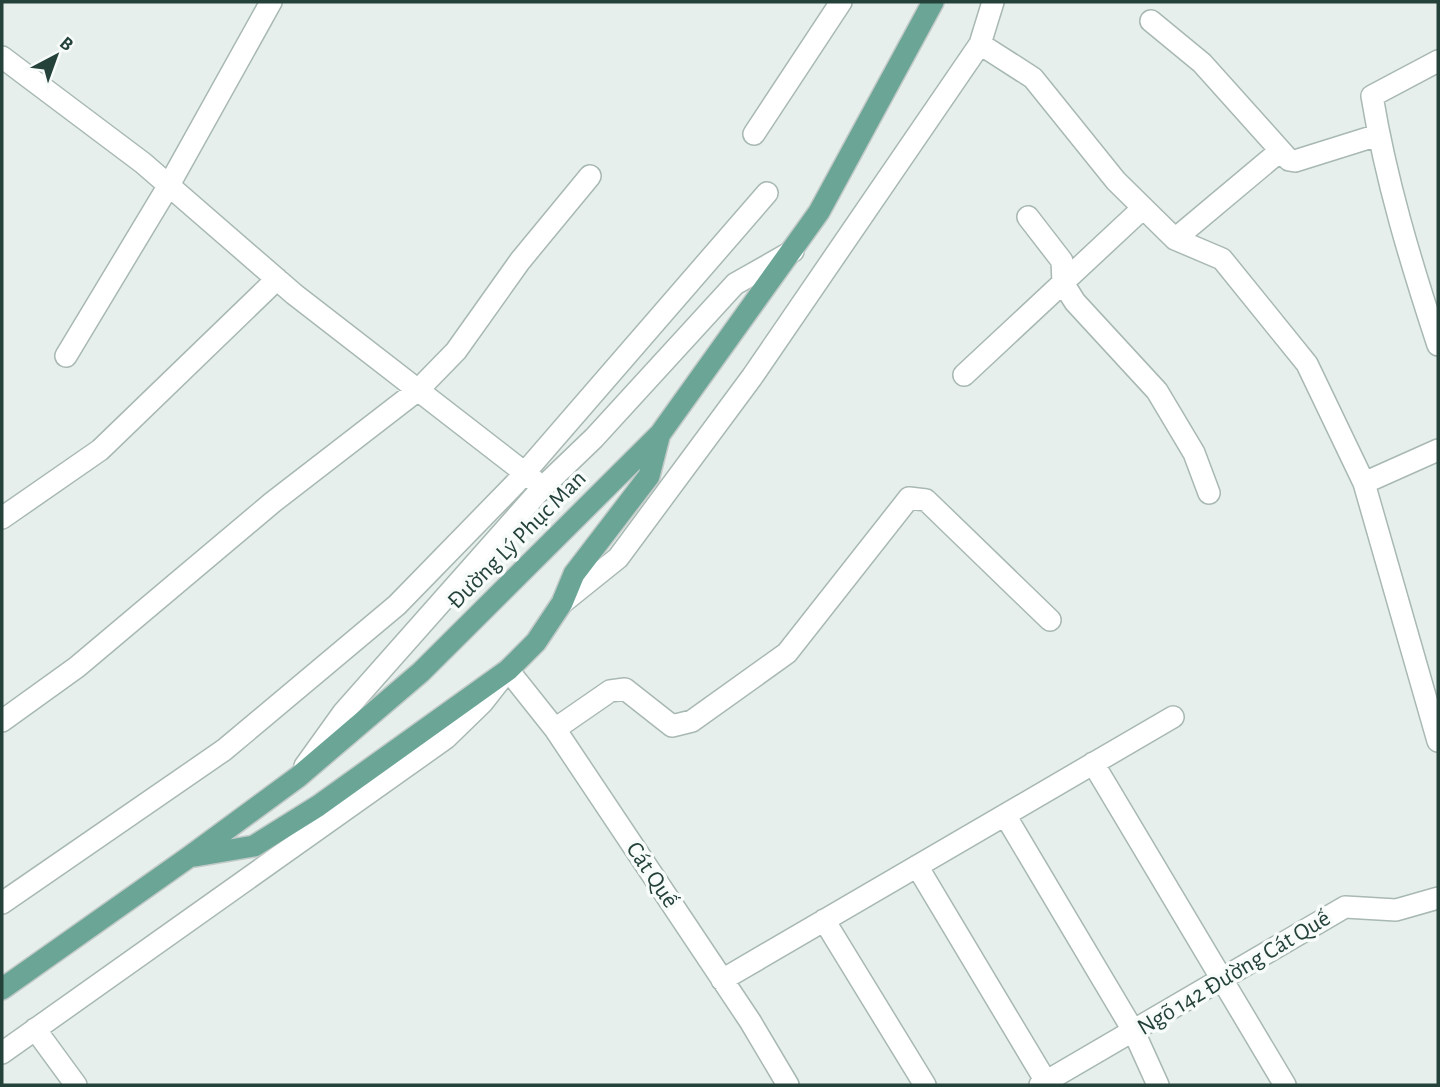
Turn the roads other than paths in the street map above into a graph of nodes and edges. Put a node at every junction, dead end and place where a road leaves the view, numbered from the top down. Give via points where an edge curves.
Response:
1 (271, 2) edge
2 (841, 2) edge
3 (933, 2) edge
4 (993, 2) edge
5 (1151, 21) dead end
6 (979, 44) junction
7 (2, 57) edge
8 (1438, 61) edge
9 (754, 134) dead end
10 (1378, 135) junction
11 (1280, 150) junction
12 (590, 176) dead end
13 (169, 185) junction
14 (768, 193) dead end
15 (1143, 208) junction
16 (1028, 218) dead end
17 (1175, 239) junction
18 (794, 251) junction
19 (277, 279) junction
20 (1063, 283) junction
21 (1438, 345) edge
22 (66, 356) dead end
23 (964, 375) dead end
24 (418, 390) junction
25 (660, 435) junction
26 (1438, 450) edge
27 (524, 472) junction
28 (1364, 483) junction
29 (542, 486) junction
30 (1209, 493) dead end
31 (2, 518) edge
32 (562, 603) junction
33 (1050, 620) dead end
34 (508, 670) junction
35 (1173, 717) dead end
36 (2, 721) edge
37 (555, 729) junction
38 (1438, 741) edge
39 (1093, 763) junction
40 (298, 776) junction
41 (1005, 815) junction
42 (190, 858) junction
43 (917, 866) junction
44 (1438, 898) edge
45 (2, 903) edge
46 (824, 920) junction
47 (1222, 977) junction
48 (722, 980) junction
49 (2, 989) edge
50 (35, 1029) junction
51 (1134, 1032) junction
52 (2, 1053) edge
53 (1045, 1084) edge
54 (76, 1085) edge
55 (788, 1085) edge
56 (925, 1085) edge
57 (1158, 1085) edge
58 (1285, 1085) edge

1 - 13 street
2 - 9 street
3 - 18 main road, Đường Lý Phục Man
4 - 6 street
5 - 11 street via 1202,63
6 - 15 street via 1033,79
6 - 32 street via 744,388 618,558
7 - 13 street
8 - 10 street via 1372,96
10 - 11 street via 1295,161
10 - 21 street via 1407,251
11 - 17 street
12 - 24 street via 520,261 456,351
13 - 19 street
13 - 22 street
14 - 27 street
15 - 17 street
15 - 20 street
16 - 20 street via 1062,261
17 - 28 street via 1222,259 1307,364
18 - 25 main road, Đường Lý Phục Man
18 - 29 street via 734,284 594,438
19 - 24 street
19 - 31 street via 100,450
20 - 23 street
20 - 30 street via 1157,391 1194,453
24 - 27 street
24 - 36 street via 273,502 77,667
25 - 32 main road via 649,476 574,574
25 - 40 main road, Đường Lý Phục Man via 421,673
26 - 28 street
27 - 29 street
27 - 45 street via 397,605 225,750
28 - 38 street
29 - 40 street via 343,713
32 - 34 main road via 536,642
33 - 37 street via 926,500 909,498 787,653 692,721 672,726 625,689 610,691
34 - 37 street, Cát Quế
34 - 42 main road via 318,806 254,846
34 - 50 street via 446,738
35 - 39 street
37 - 48 street, Cát Quế
39 - 41 street
39 - 47 street
40 - 42 main road, Đường Lý Phục Man
41 - 43 street
41 - 51 street
42 - 49 main road, Đường Lý Phục Man
43 - 46 street
43 - 53 street
44 - 47 street, Ngõ 142 Đường Cát Quế via 1396,910 1345,907
46 - 48 street
46 - 56 street
47 - 51 street, Ngõ 142 Đường Cát Quế
47 - 58 street
48 - 55 street, Cát Quế
50 - 52 street
50 - 54 street
51 - 53 street, Ngõ 142 Đường Cát Quế
51 - 57 street

